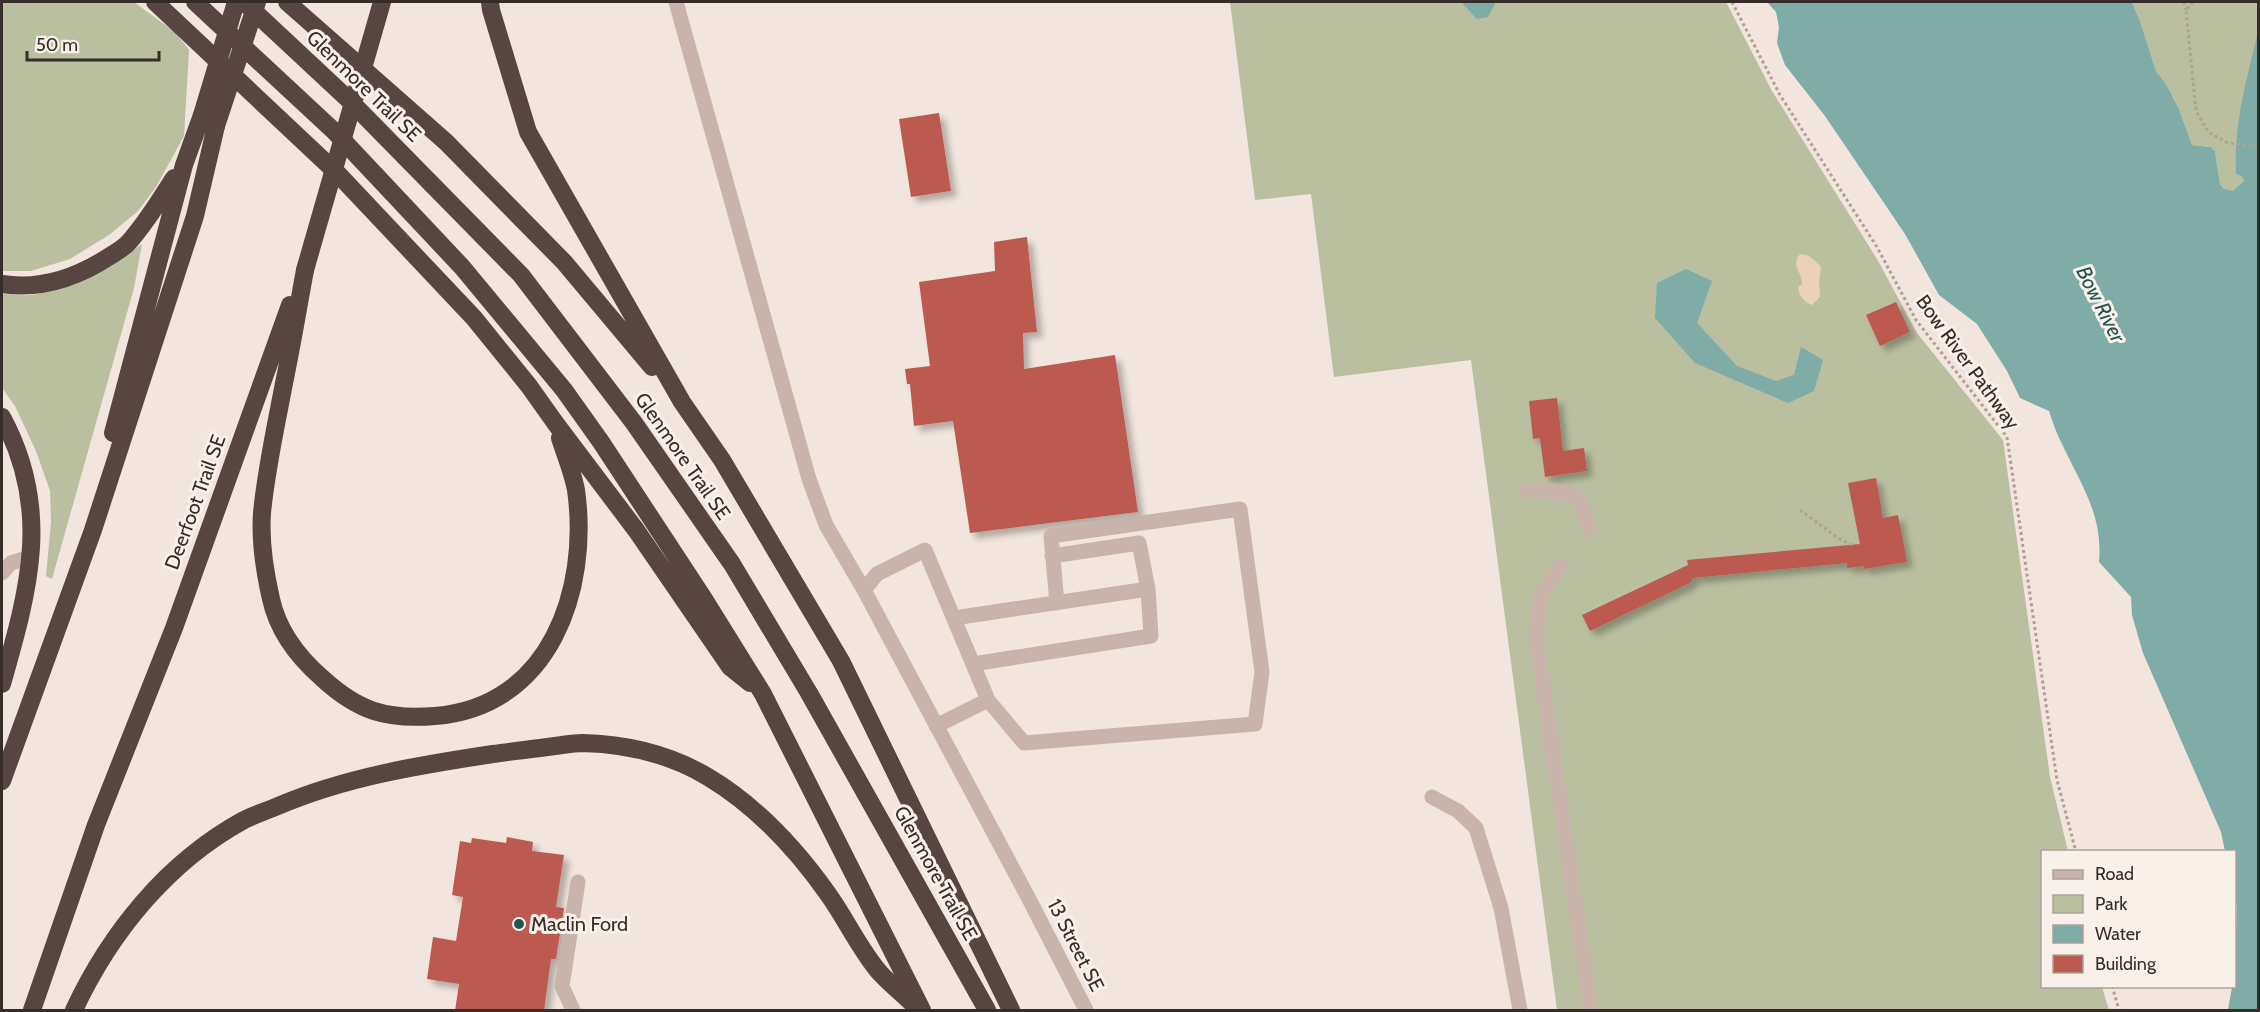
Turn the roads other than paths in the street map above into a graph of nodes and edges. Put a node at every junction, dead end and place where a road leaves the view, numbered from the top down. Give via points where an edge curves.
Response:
1 (155, 2) edge
2 (195, 2) edge
3 (236, 2) edge
4 (244, 2) edge
5 (256, 2) edge
6 (287, 2) edge
7 (382, 2) edge
8 (490, 2) edge
9 (676, 2) edge
10 (209, 121) junction
11 (184, 165) junction
12 (304, 270) junction
13 (2, 284) edge
14 (682, 402) junction
15 (2, 417) edge
16 (556, 424) junction
17 (1525, 491) dead end
18 (1590, 529) dead end
19 (1052, 555) junction
20 (30, 557) junction
21 (1561, 566) dead end
22 (2, 573) edge
23 (74, 583) junction
24 (1148, 589) junction
25 (864, 590) junction
26 (1057, 603) junction
27 (954, 618) junction
28 (973, 664) junction
29 (2, 684) edge
30 (763, 694) junction
31 (988, 700) junction
32 (936, 726) junction
33 (2, 781) edge
34 (1432, 797) dead end
35 (578, 882) dead end
36 (32, 1011) edge
37 (74, 1011) edge
38 (573, 1011) edge
39 (921, 1011) edge
40 (987, 1011) edge
41 (1011, 1011) edge
42 (1086, 1011) edge
43 (1520, 1011) edge
44 (1591, 1011) edge

1 - 16 highway via 338,174 474,318
2 - 30 highway via 335,132 462,267 523,340 601,441
3 - 10 highway, bridge
4 - 40 highway, Glenmore Trail SE via 350,100 521,275 634,423 732,564
5 - 10 highway, bridge
6 - 14 highway via 446,142 564,262
7 - 12 highway, Deerfoot Trail SE, bridge
8 - 14 highway via 528,132
9 - 25 lane, 13 Street SE via 809,479 826,525
10 - 11 highway
10 - 23 highway via 195,216
11 - 13 highway via 128,244 83,272 61,280
11 - 23 highway
12 - 16 highway via 262,515 265,563 280,628 303,660 351,702 411,718 463,712 506,692 542,656 568,606 578,550 576,487
12 - 36 highway, Deerfoot Trail SE via 174,628 96,825
14 - 41 highway via 722,460 841,661
15 - 20 highway via 25,473 33,525
16 - 30 highway via 636,530 730,667
17 - 18 lane via 1565,492 1580,501
19 - 24 lane via 1139,543
19 - 26 lane
19 - 31 lane via 1051,536 1240,509 1262,672 1255,724 1024,743
20 - 22 lane via 11,563
20 - 29 highway via 19,623
21 - 44 lane via 1541,596 1536,637
23 - 33 highway
24 - 26 lane
24 - 28 lane via 1151,636
25 - 27 lane via 877,574 926,550
25 - 32 lane, 13 Street SE
26 - 27 lane
27 - 28 lane
28 - 31 lane
30 - 39 highway
31 - 32 lane
32 - 42 lane, 13 Street SE
34 - 43 lane via 1458,811 1476,828 1501,908
35 - 38 lane via 562,986
37 - 39 highway via 88,981 142,903 168,876 244,820 338,784 450,761 578,742 669,758 741,799 785,842 828,894 879,972

